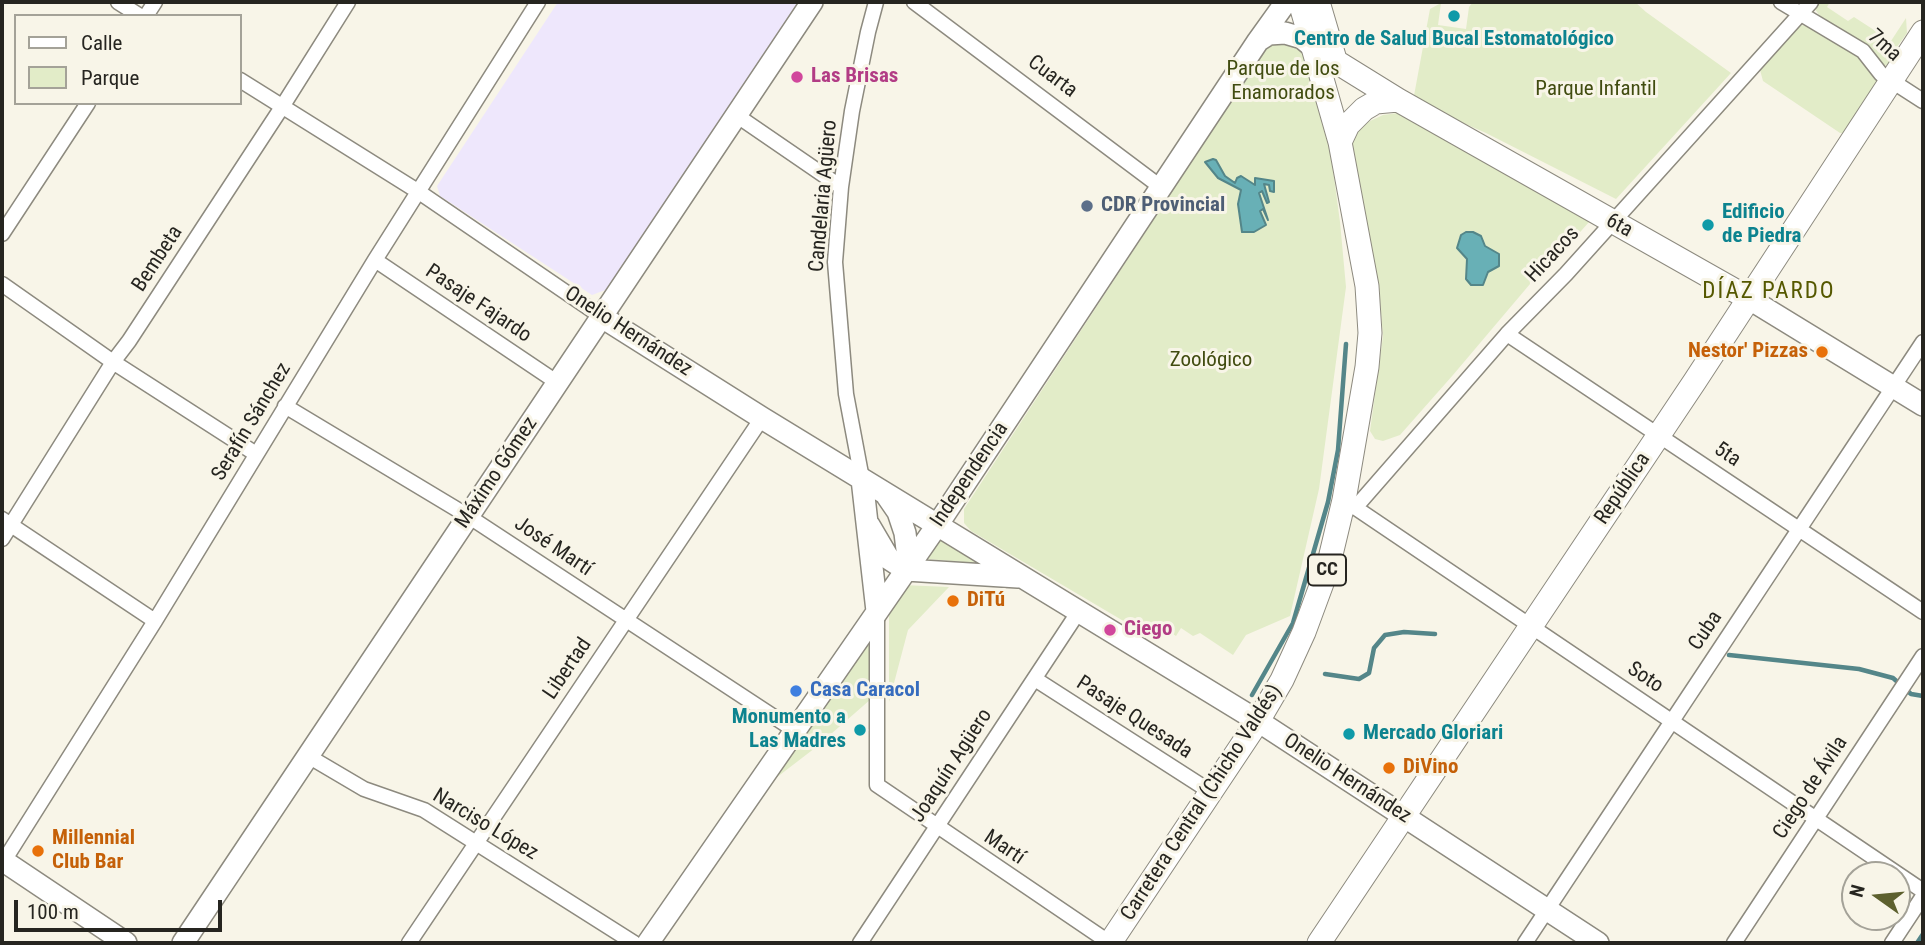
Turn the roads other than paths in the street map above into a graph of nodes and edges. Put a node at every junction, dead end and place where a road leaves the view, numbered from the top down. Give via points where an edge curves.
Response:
1 (118, 2) edge
2 (348, 2) edge
3 (538, 2) edge
4 (812, 2) edge
5 (876, 2) edge
6 (914, 2) edge
7 (1286, 2) edge
8 (1300, 2) edge
9 (1318, 2) edge
10 (1780, 2) edge
11 (1811, 2) edge
12 (137, 14) edge
13 (1801, 14) junction
14 (1923, 32) edge
15 (1258, 41) junction
16 (1314, 48) junction
17 (1336, 63) junction
18 (242, 81) edge
19 (1891, 81) junction
20 (1398, 100) junction
21 (1923, 101) edge
22 (87, 105) edge
23 (282, 107) junction
24 (736, 115) junction
25 (1340, 142) junction
26 (841, 187) junction
27 (1162, 188) junction
28 (419, 192) junction
29 (1612, 222) junction
30 (2, 234) edge
31 (375, 260) junction
32 (2, 284) edge
33 (1748, 298) junction
34 (602, 317) junction
35 (1507, 334) junction
36 (1923, 342) edge
37 (113, 362) junction
38 (558, 383) junction
39 (1894, 386) junction
40 (1923, 405) edge
41 (285, 406) junction
42 (762, 418) junction
43 (1659, 435) junction
44 (257, 454) junction
45 (862, 479) junction
46 (885, 492) junction
47 (1349, 504) junction
48 (468, 516) junction
49 (6, 522) edge
50 (938, 524) junction
51 (869, 525) junction
52 (1800, 528) junction
53 (2, 539) edge
54 (908, 568) junction
55 (1020, 577) junction
56 (877, 611) junction
57 (1079, 611) junction
58 (1923, 612) edge
59 (155, 621) junction
60 (626, 621) junction
61 (1531, 626) junction
62 (1923, 656) edge
63 (1035, 679) junction
64 (1258, 721) junction
65 (1671, 721) junction
66 (794, 730) junction
67 (308, 756) junction
68 (1211, 792) junction
69 (1404, 816) junction
70 (1816, 819) junction
71 (936, 828) junction
72 (476, 842) junction
73 (2, 862) edge
74 (1923, 893) edge
75 (1546, 909) junction
76 (126, 943) edge
77 (183, 943) edge
78 (409, 943) edge
79 (634, 943) edge
80 (648, 943) edge
81 (860, 943) edge
82 (1110, 943) edge
83 (1319, 943) edge
84 (1525, 943) edge
85 (1598, 943) edge
86 (1734, 943) edge
87 (1892, 943) edge

1 - 12 street
2 - 23 street, Bembeta
3 - 28 street, Serafín Sánchez
4 - 24 street, Máximo Gómez
5 - 26 street, Candelaria Agüero
6 - 27 street, Cuarta
7 - 15 street, Independencia
8 - 16 main road, CC
9 - 17 main road
10 - 13 street, 7ma
11 - 13 street, Hicacos
13 - 19 street, 7ma via 1866,53
13 - 29 street, Hicacos
14 - 19 main road, República
15 - 16 street via 1269,34 1285,33
15 - 27 street, Independencia
16 - 17 main road, 6ta
16 - 25 main road, Carretera Central (Chicho Valdés) / CC
17 - 20 main road, 6ta
18 - 23 street, Onelio Hernández
19 - 21 street, 7ma
19 - 33 main road, República
20 - 25 main road via 1376,102 1364,109 1348,125
20 - 29 main road, 6ta
22 - 30 street
23 - 28 street, Onelio Hernández
23 - 37 street, Bembeta
24 - 26 street
24 - 34 street, Máximo Gómez
25 - 47 main road, Carretera Central (Chicho Valdés) / CC via 1367,286 1370,333
26 - 45 street, Candelaria Agüero via 835,262 846,394
27 - 50 street, Independencia
28 - 31 street, Serafín Sánchez
28 - 34 street, Onelio Hernández
29 - 33 main road, 6ta
29 - 35 street, Hicacos
31 - 38 street, Pasaje Fajardo
31 - 41 street, Serafín Sánchez
32 - 37 street
33 - 39 street, 6ta
33 - 43 main road, República
34 - 38 street, Máximo Gómez
34 - 42 street, Onelio Hernández
35 - 43 street, 5ta
35 - 47 street, Hicacos
36 - 39 street, Cuba
37 - 44 street
37 - 49 street, Bembeta
38 - 48 street, Máximo Gómez
39 - 40 street, 6ta
39 - 52 street, Cuba
41 - 44 street, Serafín Sánchez
41 - 48 street, José Martí
42 - 45 street, Onelio Hernández
42 - 60 street, Libertad
43 - 52 street, 5ta
43 - 61 main road, República
44 - 59 street, Serafín Sánchez
45 - 46 street, Onelio Hernández
45 - 51 street
46 - 50 street, Onelio Hernández
46 - 54 street via 905,533
47 - 61 street, Soto
47 - 64 main road, Carretera Central (Chicho Valdés) / CC via 1304,632
48 - 60 street, José Martí
48 - 67 street, Máximo Gómez
49 - 53 street, Bembeta
49 - 59 street
50 - 54 street, Independencia
50 - 55 street, Onelio Hernández
51 - 54 street via 889,559
51 - 56 street
52 - 58 street, 5ta
52 - 65 street, Cuba
54 - 55 street, Onelio Hernández
54 - 56 street, Independencia
55 - 57 street, Onelio Hernández
56 - 66 street, Independencia
56 - 71 street, Martí via 877,785
57 - 63 street, Joaquín Agüero
57 - 64 street, Onelio Hernández
59 - 73 street, Serafín Sánchez
60 - 66 street, José Martí
60 - 72 street, Libertad
61 - 65 street, Soto
61 - 69 main road, República
62 - 70 street, Ciego de Ávila
63 - 68 street, Pasaje Quesada
63 - 71 street, Joaquín Agüero
64 - 68 main road, Carretera Central (Chicho Valdés) / CC
64 - 69 street, Onelio Hernández
65 - 70 street, Soto
65 - 75 street, Cuba
66 - 80 street, Independencia
67 - 72 street, Narciso López via 364,789 424,810
67 - 77 street, Máximo Gómez
68 - 82 main road, Carretera Central (Chicho Valdés) / CC
69 - 75 street, Onelio Hernández
69 - 83 main road, República
70 - 74 street, Soto
70 - 86 street, Ciego de Ávila
71 - 81 street, Joaquín Agüero
71 - 82 street, Martí
72 - 78 street, Libertad
72 - 79 street, Narciso López
73 - 76 street
74 - 87 street
75 - 84 street, Cuba
75 - 85 street, Onelio Hernández

